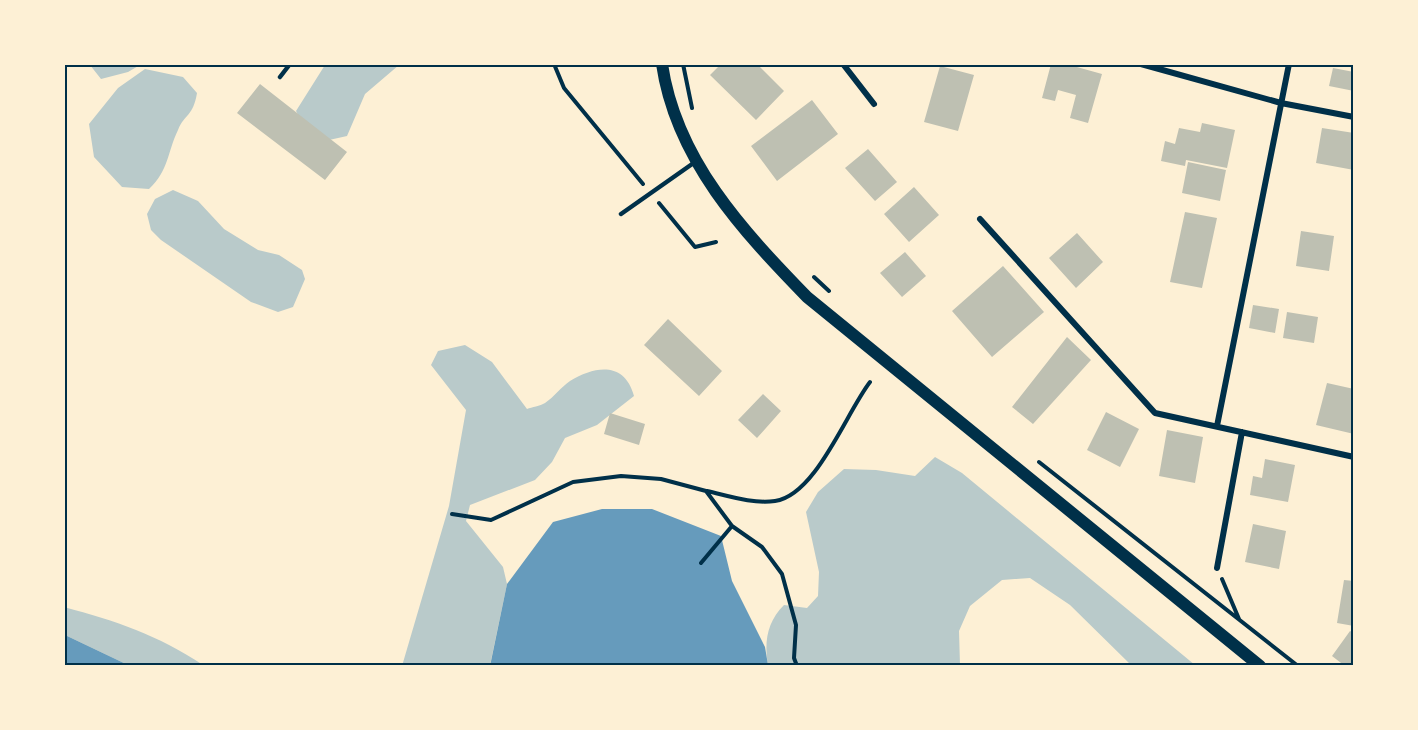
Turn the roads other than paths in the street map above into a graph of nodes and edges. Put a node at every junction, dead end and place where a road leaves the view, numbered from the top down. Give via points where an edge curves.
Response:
1 (290, 64) edge
2 (662, 64) edge
3 (843, 64) edge
4 (1141, 64) edge
5 (1289, 64) edge
6 (280, 77) dead end
7 (1281, 103) junction
8 (874, 104) dead end
9 (1353, 117) edge
10 (696, 162) junction
11 (621, 214) dead end
12 (980, 219) dead end
13 (1217, 426) junction
14 (1242, 432) junction
15 (1353, 457) edge
16 (1217, 568) road end
17 (1260, 666) edge

1 - 6 lane
2 - 10 main road via 681,133
3 - 8 street
4 - 7 street
5 - 7 street
7 - 9 street
7 - 13 street
10 - 11 lane
10 - 17 main road via 759,247 807,297
12 - 13 street via 1155,413
13 - 14 street
14 - 15 street
14 - 16 street

